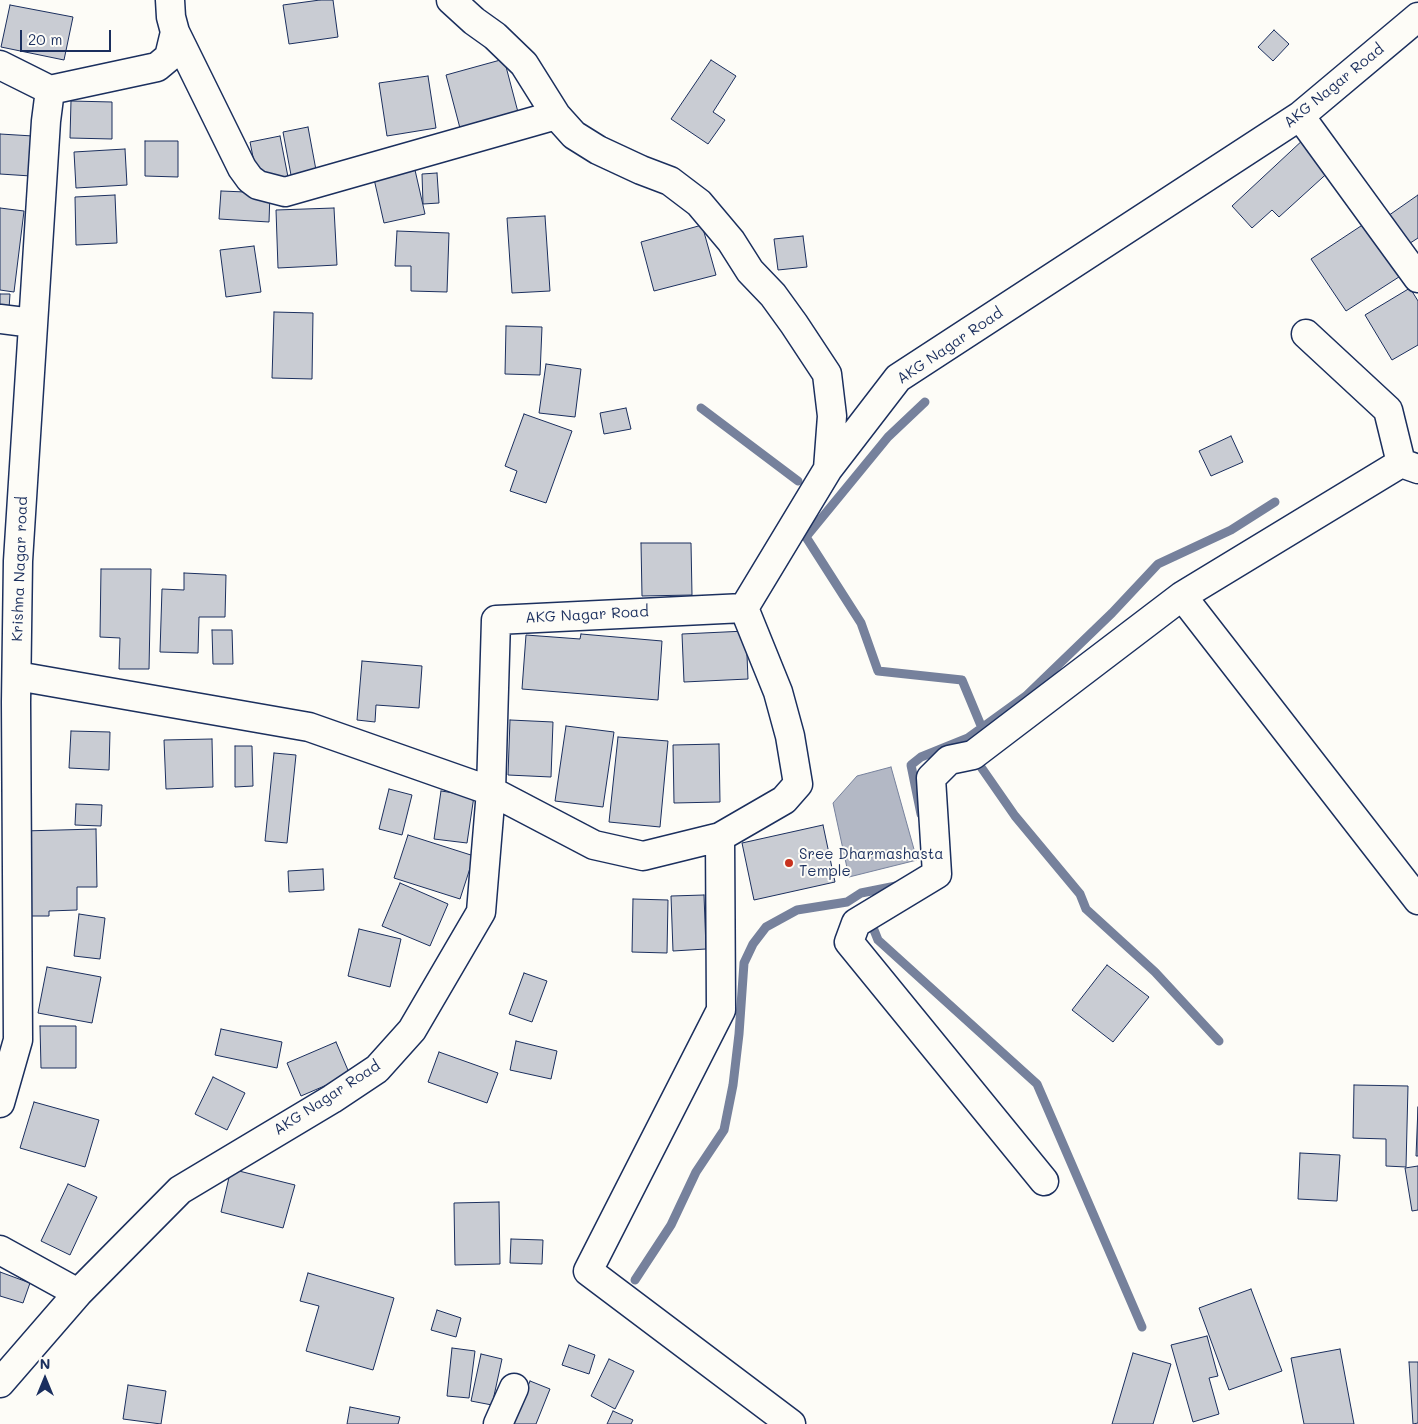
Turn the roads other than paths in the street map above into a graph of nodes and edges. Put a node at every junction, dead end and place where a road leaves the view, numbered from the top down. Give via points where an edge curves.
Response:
1 (170, 0) edge
2 (451, 0) edge
3 (1418, 17) edge
4 (175, 32) junction
5 (0, 65) edge
6 (50, 90) junction
7 (556, 115) junction
8 (1300, 116) junction
9 (1418, 278) edge
10 (0, 319) edge
11 (33, 323) junction
12 (1306, 334) dead end
13 (1410, 466) edge
14 (828, 469) junction
15 (9, 559) edge
16 (1182, 596) junction
17 (744, 608) junction
18 (11, 693) edge
19 (491, 791) junction
20 (720, 837) junction
21 (1418, 900) edge
22 (9, 1041) edge
23 (0, 1103) edge
24 (1044, 1181) dead end
25 (0, 1250) edge
26 (78, 1293) junction
27 (0, 1383) edge
28 (514, 1388) dead end
29 (498, 1424) edge
30 (791, 1424) edge

1 - 4 street
2 - 7 street via 524,64
3 - 8 street, AKG Nagar Road
4 - 6 street via 169,56 157,67
4 - 7 street via 242,168 258,185 284,192
5 - 6 street
6 - 11 street, Krishna Nagar road
7 - 14 street via 574,135 598,150 670,181 699,203 731,241 750,271 773,295 827,374 832,416
8 - 9 street
8 - 14 street, AKG Nagar Road via 898,378
10 - 11 street
11 - 15 street, Krishna Nagar road
12 - 13 street via 1388,410
13 - 16 street
14 - 17 street, AKG Nagar Road
15 - 18 street, Krishna Nagar road
16 - 21 street
16 - 24 street via 973,754 949,760 931,778 937,874 856,923 849,942
17 - 19 street, AKG Nagar Road via 496,620
17 - 20 street via 778,692 798,784 784,800
18 - 19 street via 309,727
18 - 22 street, Krishna Nagar road
19 - 20 street via 594,845 643,856
19 - 26 street, AKG Nagar Road via 481,912 412,1030 378,1069 180,1190
20 - 30 street via 721,1010 588,1271
22 - 23 street, Krishna Nagar road
25 - 26 street
26 - 27 street, AKG Nagar Road
28 - 29 street

